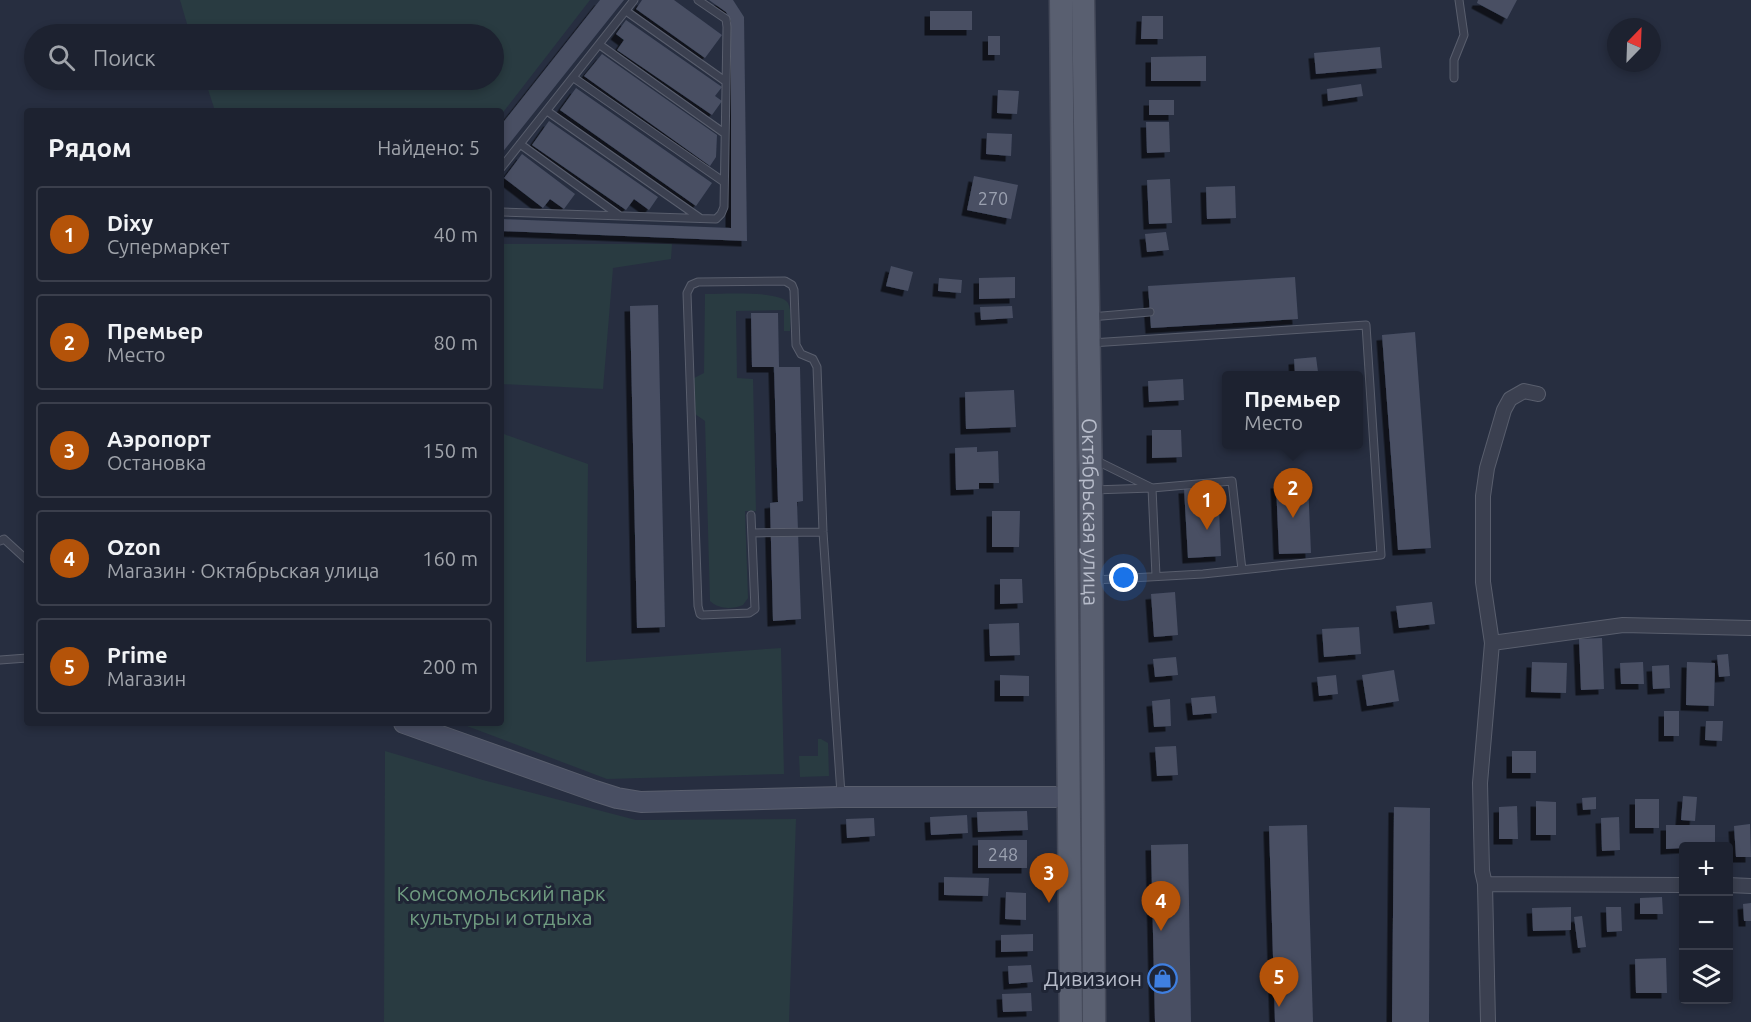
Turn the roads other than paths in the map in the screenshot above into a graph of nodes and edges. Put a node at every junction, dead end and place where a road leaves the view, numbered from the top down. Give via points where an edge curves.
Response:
1 (634, 0) edge
2 (698, 0) edge
3 (1060, 0) edge
4 (1083, 0) edge
5 (1459, 0) edge
6 (626, 11) junction
7 (600, 45) junction
8 (574, 78) junction
9 (1454, 78) dead end
10 (725, 81) junction
11 (547, 111) junction
12 (724, 133) junction
13 (520, 144) junction
14 (504, 164) edge
15 (724, 182) junction
16 (504, 212) edge
17 (620, 216) junction
18 (700, 218) junction
19 (1150, 312) dead end
20 (1088, 317) junction
21 (1089, 344) junction
22 (1538, 394) dead end
23 (1090, 458) junction
24 (1152, 488) junction
25 (1091, 490) junction
26 (751, 515) dead end
27 (823, 532) junction
28 (752, 533) junction
29 (0, 540) edge
30 (24, 557) edge
31 (1242, 570) junction
32 (1156, 576) junction
33 (1090, 581) junction
34 (1751, 628) edge
35 (1492, 644) junction
36 (24, 658) edge
37 (0, 660) edge
38 (413, 726) edge
39 (1092, 796) junction
40 (842, 797) junction
41 (1070, 797) junction
42 (1485, 884) junction
43 (1679, 885) edge
44 (1733, 885) edge
45 (1751, 886) edge
46 (1071, 1022) edge
47 (1094, 1022) edge
48 (1488, 1022) edge

1 - 6 lane
2 - 10 lane via 726,19
3 - 41 main road, Октябрьская улица
4 - 20 main road, Октябрьская улица
5 - 9 lane via 1464,35 1454,60
6 - 7 lane
6 - 10 lane
7 - 8 lane
7 - 12 lane
8 - 11 lane
8 - 15 lane
10 - 12 lane
11 - 13 lane
11 - 18 lane
12 - 15 lane
13 - 14 lane
13 - 17 lane
15 - 18 lane via 721,214 716,219
16 - 17 lane
17 - 18 lane
19 - 20 lane
20 - 21 main road, Октябрьская улица
21 - 23 main road, Октябрьская улица
21 - 31 lane via 1366,325 1381,555
22 - 35 street via 1524,391 1510,399 1486,468 1483,582
23 - 24 lane
23 - 25 main road, Октябрьская улица
24 - 25 lane
24 - 31 lane via 1232,481
24 - 32 lane
25 - 33 main road, Октябрьская улица
26 - 28 lane
27 - 28 lane
27 - 28 lane via 817,367 796,345 793,287 785,281 698,282 687,293 701,614 754,610
27 - 40 lane
29 - 30 lane via 4,539
31 - 32 lane
32 - 33 lane
33 - 39 main road, Октябрьская улица
34 - 35 street via 1623,626
35 - 42 street via 1480,783
36 - 37 lane
38 - 40 street via 617,798 641,802
39 - 41 main road
39 - 47 main road, Октябрьская улица
40 - 41 street
41 - 46 main road, Октябрьская улица
42 - 43 street
42 - 48 street
44 - 45 street

